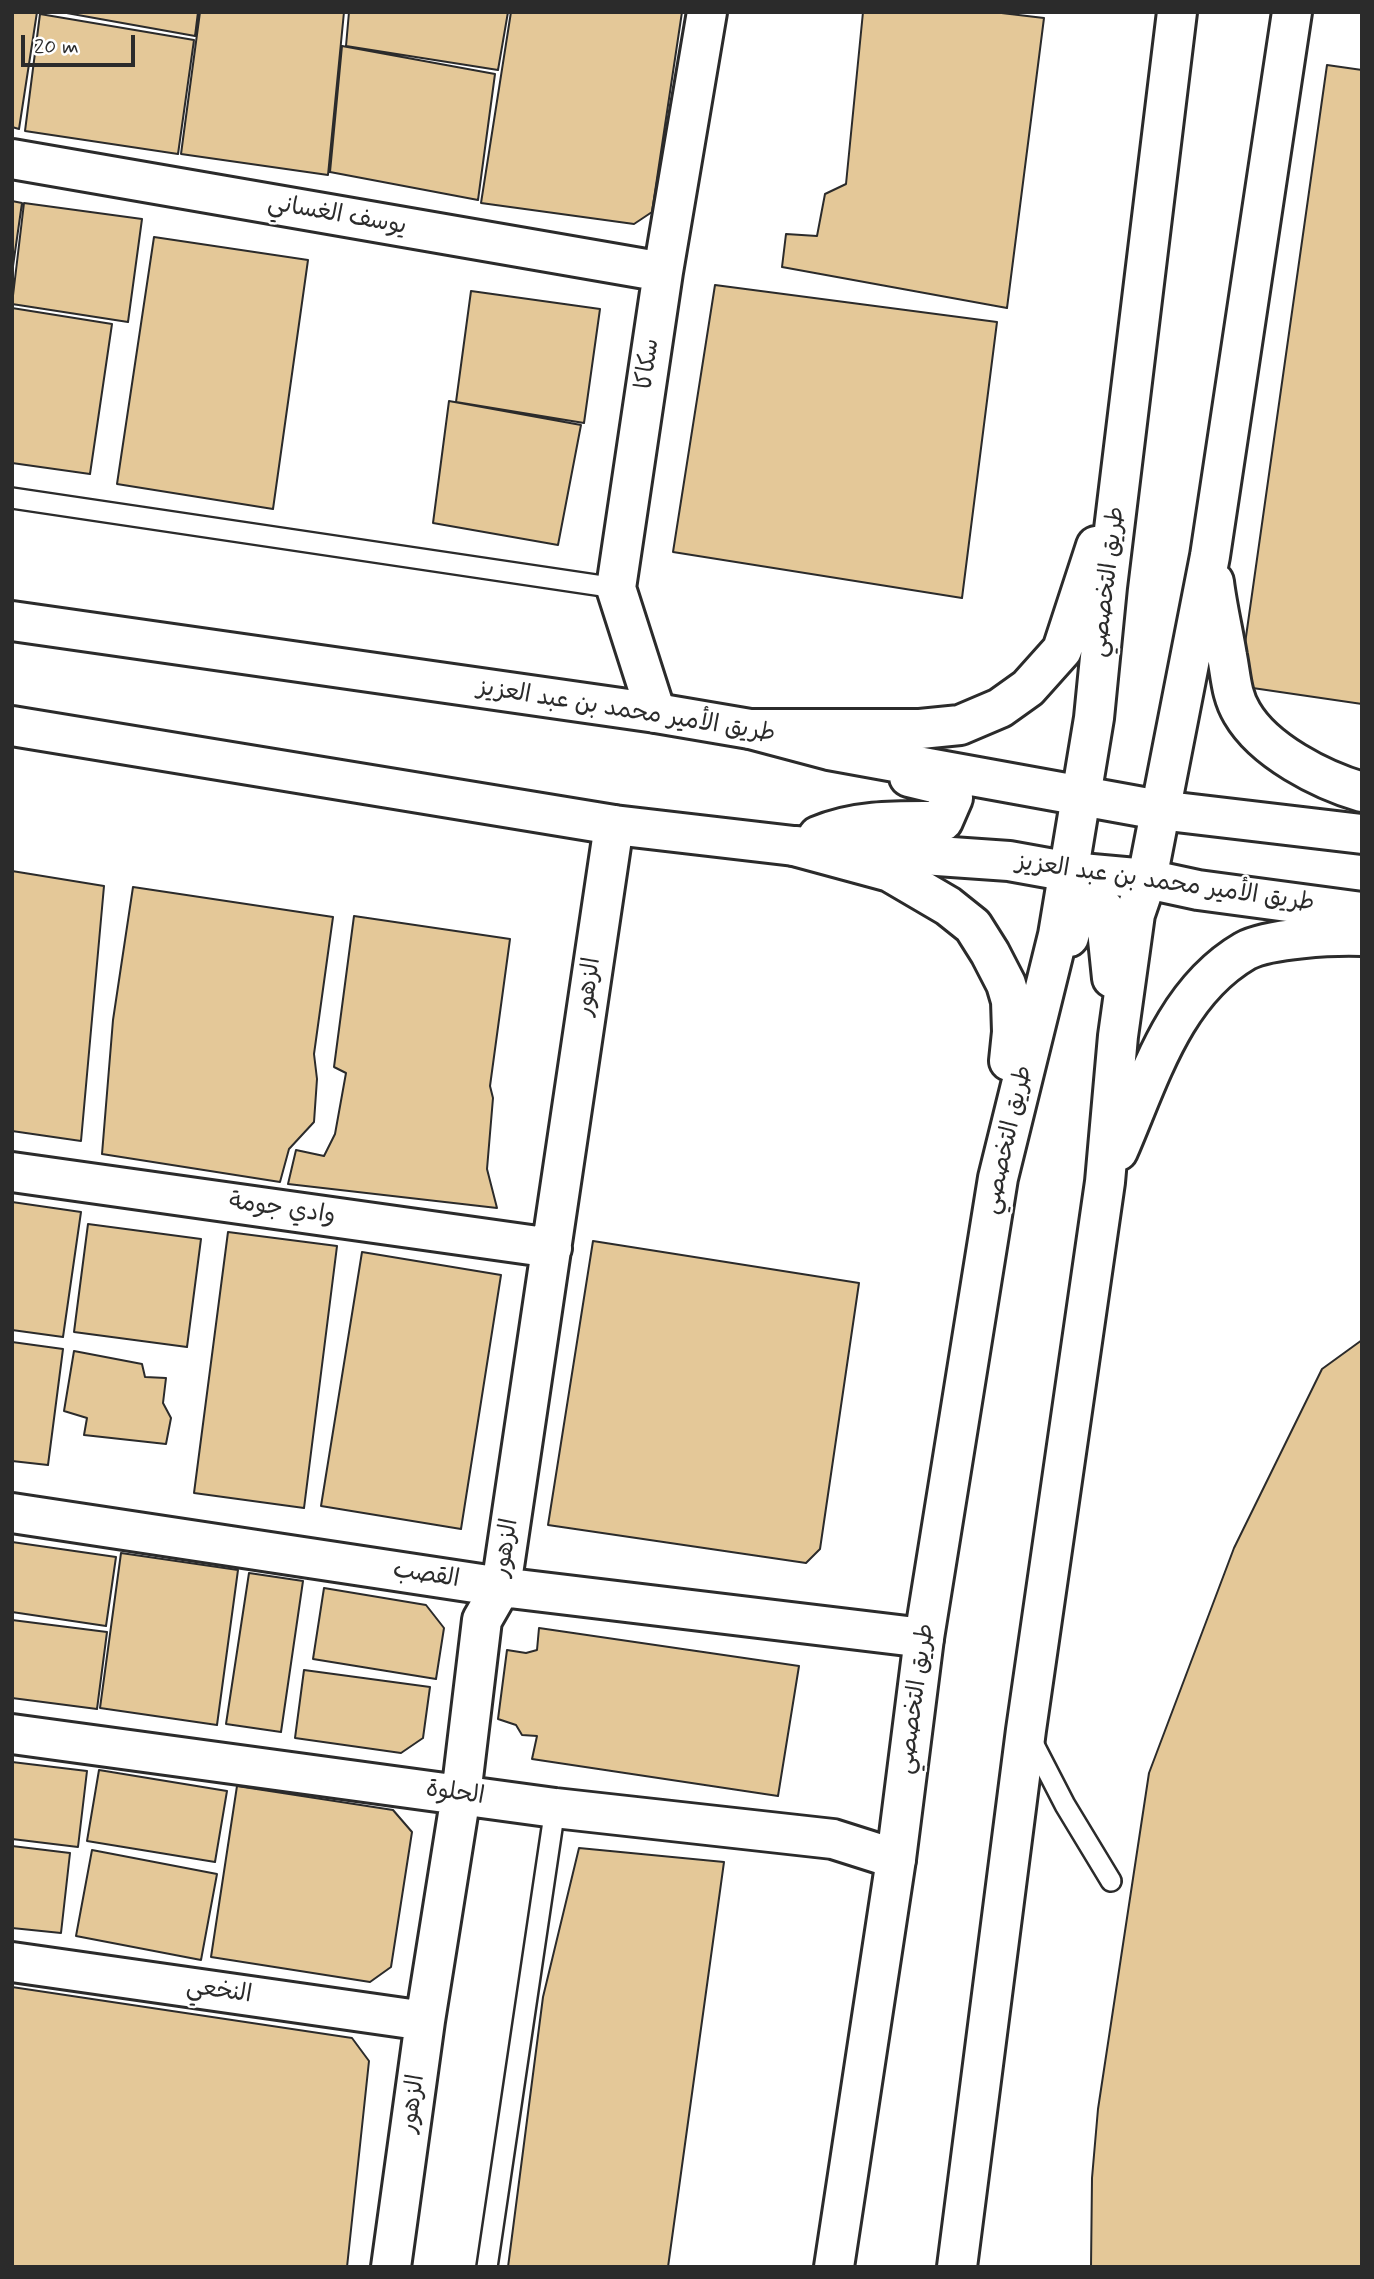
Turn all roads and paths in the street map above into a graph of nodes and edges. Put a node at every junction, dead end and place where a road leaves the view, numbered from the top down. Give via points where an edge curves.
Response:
1 (707, 12) edge
2 (1177, 12) edge
3 (1292, 12) edge
4 (12, 159) edge
5 (663, 272) junction
6 (1123, 465) junction
7 (12, 498) edge
8 (1210, 556) junction
9 (616, 588) junction
10 (12, 621) edge
11 (656, 713) junction
12 (12, 726) edge
13 (750, 729) junction
14 (829, 750) junction
15 (1362, 792) edge
16 (1080, 796) junction
17 (1159, 810) junction
18 (614, 825) junction
19 (1362, 834) edge
20 (794, 846) junction
21 (1070, 872) junction
22 (1147, 879) junction
23 (1362, 912) edge
24 (1362, 936) edge
25 (1042, 1002) junction
26 (1118, 1036) junction
27 (12, 1172) edge
28 (998, 1178) junction
29 (1105, 1182) junction
30 (552, 1248) junction
31 (12, 1513) edge
32 (502, 1587) junction
33 (924, 1638) junction
34 (1026, 1730) junction
35 (12, 1734) edge
36 (461, 1795) junction
37 (555, 1808) junction
38 (896, 1858) junction
39 (1111, 1881) dead end
40 (12, 1962) edge
41 (425, 2021) junction
42 (391, 2267) edge
43 (487, 2267) edge
44 (834, 2267) edge
45 (957, 2267) edge

1 - 5 main road, سكاكا
2 - 6 main road, طريق التخصصي
3 - 8 main road
4 - 5 main road, يوسف الغساني
5 - 9 main road, سكاكا
6 - 13 main road via 1062,650 1028,688 1000,708 960,724 920,729
6 - 16 main road, طريق التخصصي via 1094,718
7 - 9 lane
8 - 15 main road via 1231,686 1242,714 1303,769
8 - 17 main road
9 - 11 main road, سكاكا
10 - 11 main road, طريق الأمير محمد بن عبد العزيز
11 - 13 main road, طريق الأمير محمد بن عبد العزيز
12 - 18 main road, طريق الأمير محمد بن عبد العزيز
13 - 14 main road, طريق الأمير محمد بن عبد العزيز
14 - 16 main road, طريق الأمير محمد بن عبد العزيز
14 - 20 main road via 884,771 938,783 953,798 943,821 841,826
16 - 17 main road, طريق الأمير محمد بن عبد العزيز
16 - 21 main road, طريق التخصصي
17 - 19 main road, طريق الأمير محمد بن عبد العزيز
17 - 22 main road
18 - 20 main road, طريق الأمير محمد بن عبد العزيز
18 - 30 main road, الزهور
20 - 21 main road, طريق الأمير محمد بن عبد العزيز via 1009,861
20 - 28 main road via 890,872 921,888 973,926 990,953 1006,984 1012,1011
21 - 22 main road, طريق الأمير محمد بن عبد العزيز
21 - 25 main road, طريق التخصصي
22 - 23 main road, طريق الأمير محمد بن عبد العزيز
22 - 26 main road via 1135,914
24 - 29 main road via 1298,939 1247,950 1210,980 1167,1037
25 - 26 main road via 1072,931 1077,903 1093,896 1105,910
25 - 28 main road, طريق التخصصي
26 - 29 main road
27 - 30 main road, وادي جومة
28 - 33 main road, طريق التخصصي
29 - 34 main road
30 - 32 main road, الزهور
31 - 32 main road, القصب
32 - 33 main road, القصب
32 - 36 main road, الزهور via 482,1620
33 - 38 main road, طريق التخصصي
34 - 39 lane
34 - 45 main road
35 - 36 main road, الحلوة
36 - 37 main road, الحلوة
36 - 41 main road, الزهور
37 - 38 main road, الحلوة via 832,1839
37 - 43 lane
38 - 44 main road, طريق التخصصي
40 - 41 main road, النخعي
41 - 42 main road, الزهور

